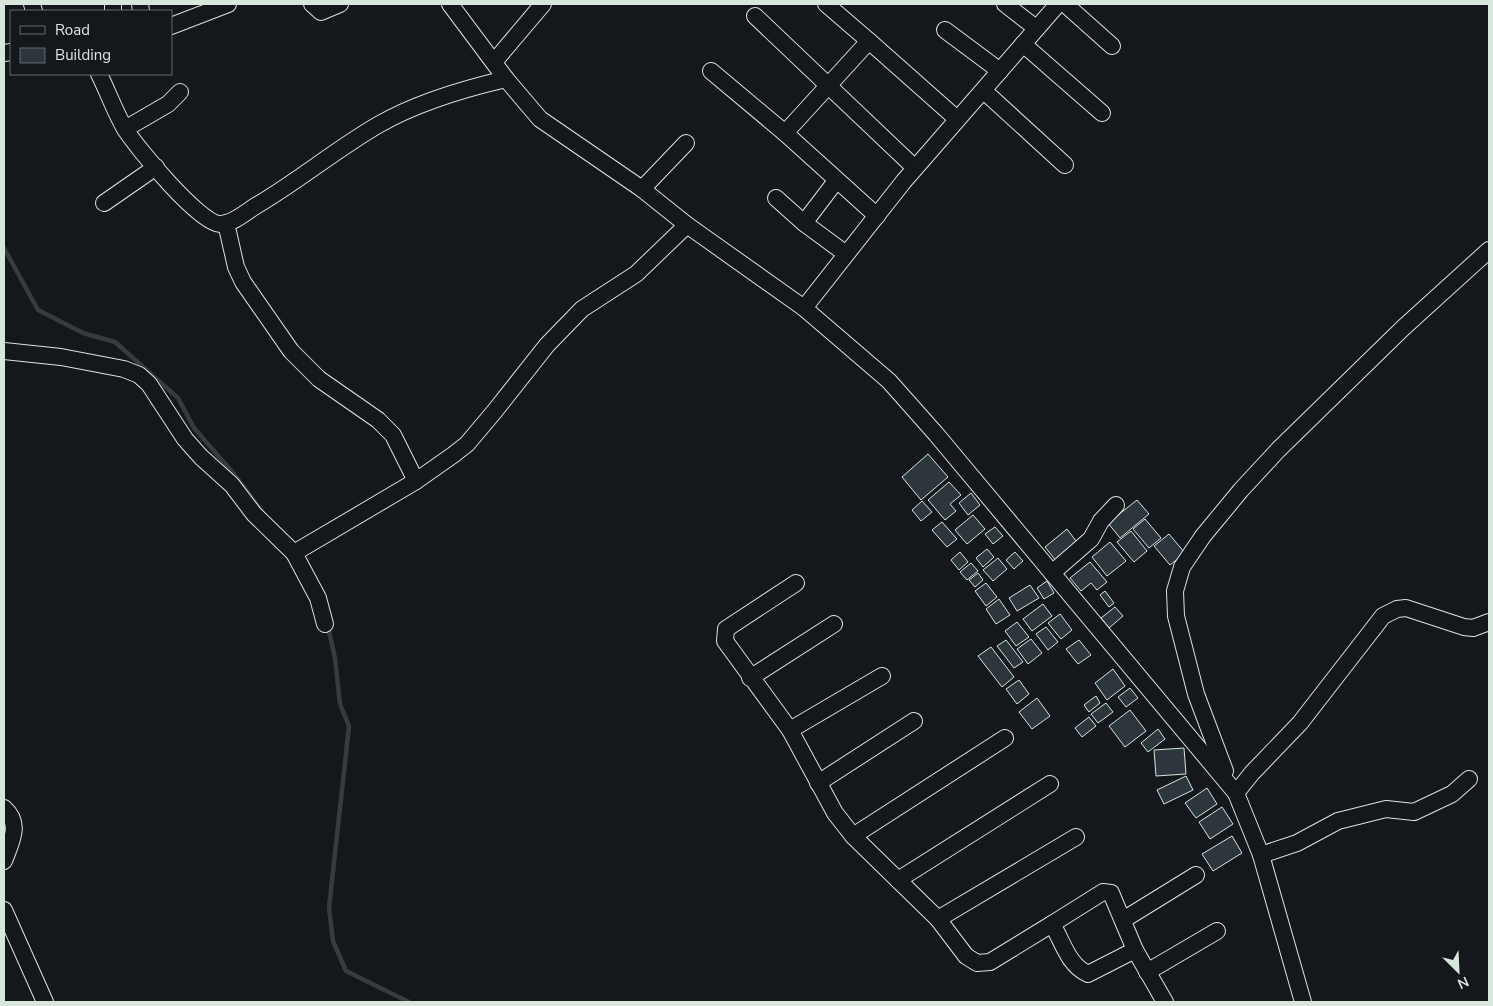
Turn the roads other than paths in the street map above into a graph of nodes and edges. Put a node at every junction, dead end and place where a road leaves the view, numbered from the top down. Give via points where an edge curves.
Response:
1 (228, 4) edge
2 (312, 4) edge
3 (340, 4) edge
4 (450, 4) edge
5 (543, 4) edge
6 (826, 4) edge
7 (1005, 4) edge
8 (1058, 4) edge
9 (1065, 4) edge
10 (755, 16) dead end
11 (172, 26) edge
12 (1036, 28) junction
13 (946, 30) dead end
14 (869, 41) junction
15 (1023, 44) junction
16 (1112, 46) dead end
17 (494, 62) junction
18 (711, 71) dead end
19 (1000, 71) junction
20 (99, 75) edge
21 (506, 79) junction
22 (828, 85) junction
23 (984, 91) junction
24 (180, 92) dead end
25 (1102, 113) dead end
26 (957, 119) junction
27 (125, 129) junction
28 (785, 133) junction
29 (686, 143) dead end
30 (1065, 165) dead end
31 (156, 167) junction
32 (915, 168) junction
33 (836, 181) junction
34 (642, 188) junction
35 (776, 198) dead end
36 (104, 204) dead end
37 (876, 216) junction
38 (226, 223) junction
39 (804, 223) junction
40 (687, 225) junction
41 (1489, 250) edge
42 (846, 254) junction
43 (804, 308) junction
44 (4, 351) edge
45 (416, 481) junction
46 (1116, 505) dead end
47 (294, 553) junction
48 (1052, 573) junction
49 (796, 583) dead end
50 (1489, 622) edge
51 (325, 624) dead end
52 (834, 624) dead end
53 (882, 676) dead end
54 (750, 678) junction
55 (914, 721) dead end
56 (790, 730) junction
57 (1005, 738) dead end
58 (1469, 779) dead end
59 (818, 783) junction
60 (1050, 784) dead end
61 (1233, 788) junction
62 (4, 808) edge
63 (853, 836) junction
64 (1076, 837) dead end
65 (1261, 855) junction
66 (4, 861) edge
67 (1196, 875) dead end
68 (898, 880) junction
69 (4, 910) edge
70 (938, 920) junction
71 (1124, 920) junction
72 (1052, 924) junction
73 (1217, 931) dead end
74 (1135, 950) junction
75 (1147, 972) junction
76 (45, 1002) edge
77 (1165, 1002) edge
78 (1303, 1002) edge

1 - 11 street
2 - 3 street via 321,12
4 - 17 street
5 - 17 street
6 - 14 street
7 - 12 street
8 - 12 street
9 - 16 street
10 - 22 street
12 - 15 street
13 - 19 street
14 - 22 street
14 - 26 street
15 - 19 street
15 - 25 street
17 - 21 street
18 - 28 street
19 - 23 street
20 - 27 street
21 - 34 street via 540,118
21 - 38 street via 410,109 378,125 282,191
22 - 28 street
22 - 32 street
23 - 26 street
23 - 30 street
24 - 27 street via 168,104
26 - 32 street
27 - 31 street
28 - 33 street
29 - 34 street
31 - 36 street
31 - 38 street via 190,206 214,223
32 - 37 street
33 - 37 street
33 - 39 street
34 - 40 street
35 - 39 street
37 - 42 street
38 - 45 street via 236,267 243,282 291,352 393,435
39 - 42 street
40 - 43 street
40 - 45 street via 636,274 582,308 547,345 467,444
41 - 61 street via 1403,328 1278,450 1203,536 1182,567 1176,591 1176,616 1196,694
42 - 43 street
43 - 48 street via 888,381
44 - 47 street via 124,369 139,375 149,384 190,445 232,485 254,514
45 - 47 street
46 - 48 street via 1101,521 1091,539
47 - 51 street via 318,598
48 - 61 street
49 - 54 street via 726,630 725,641
50 - 61 street via 1474,628 1464,627 1406,608 1383,616 1300,723
52 - 54 street
53 - 56 street
54 - 56 street
55 - 59 street
56 - 59 street
57 - 63 street
58 - 65 street via 1452,794 1414,812 1386,809 1338,821 1297,843
59 - 63 street
60 - 68 street
61 - 65 street
62 - 66 street via 10,814 15,830
63 - 68 street
64 - 70 street
65 - 78 street
67 - 71 street
68 - 70 street
69 - 76 street
70 - 72 street via 966,956 984,964
71 - 72 street via 1106,891
71 - 74 street
72 - 74 street via 1072,962 1088,974
73 - 75 street
74 - 75 street
75 - 77 street

